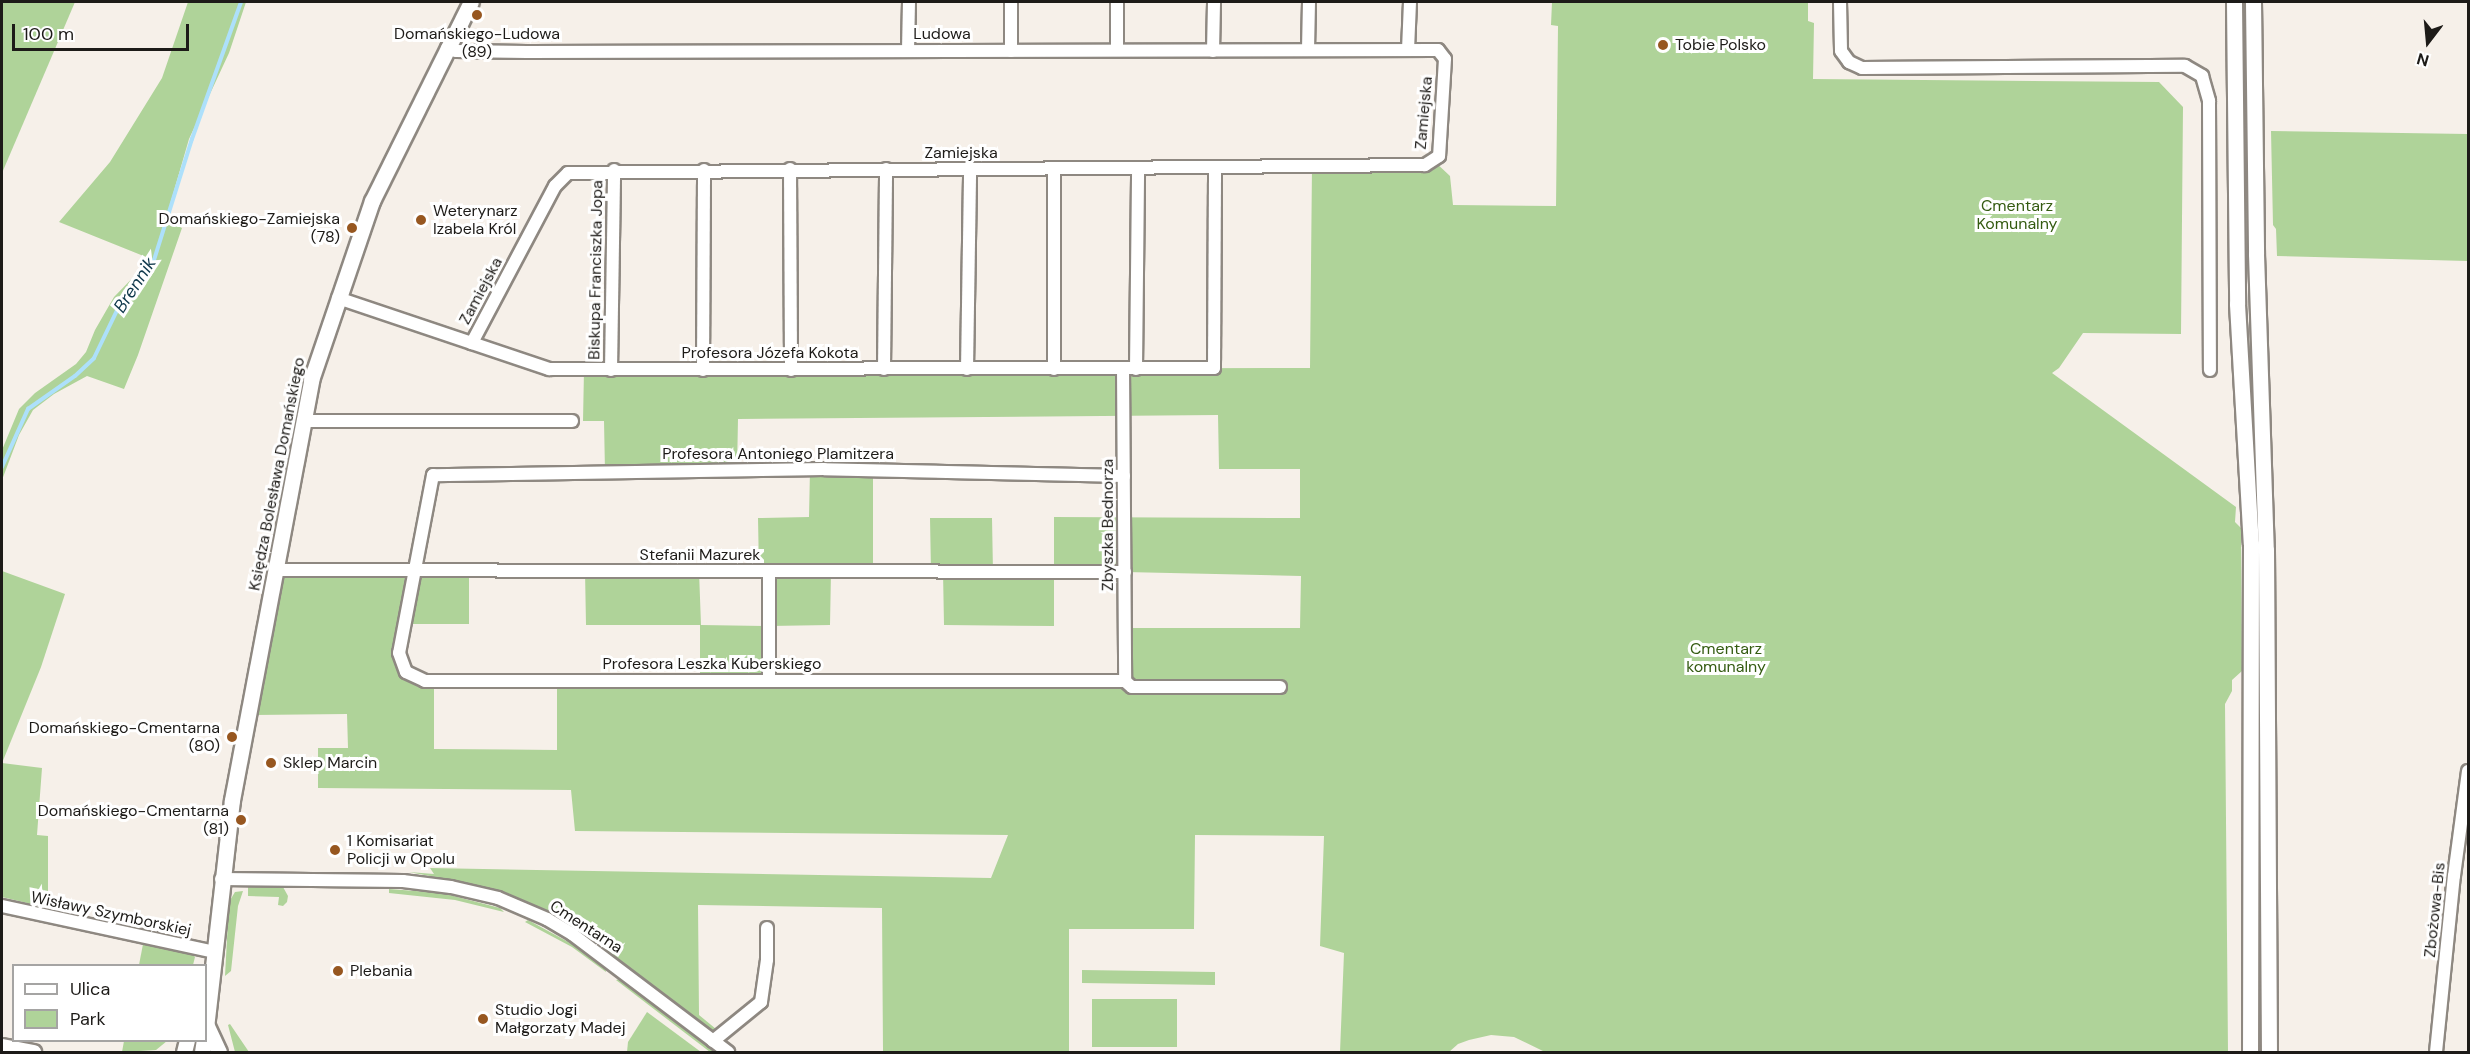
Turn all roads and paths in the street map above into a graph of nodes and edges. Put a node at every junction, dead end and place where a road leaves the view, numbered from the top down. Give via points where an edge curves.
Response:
1 (471, 2) edge
2 (909, 2) edge
3 (1011, 2) edge
4 (1117, 2) edge
5 (1214, 2) edge
6 (1310, 2) edge
7 (1410, 2) edge
8 (1840, 2) edge
9 (2234, 2) edge
10 (2253, 2) edge
11 (447, 48) junction
12 (908, 50) junction
13 (1308, 50) junction
14 (1408, 50) junction
15 (1438, 50) joint
16 (1011, 51) junction
17 (1117, 51) junction
18 (1213, 51) junction
19 (1215, 167) junction
20 (790, 169) junction
21 (886, 169) junction
22 (1138, 169) junction
23 (614, 170) junction
24 (704, 170) junction
25 (970, 170) junction
26 (1054, 170) junction
27 (338, 298) junction
28 (472, 343) junction
29 (884, 369) junction
30 (967, 369) junction
31 (1054, 369) junction
32 (1129, 369) junction
33 (611, 370) junction
34 (703, 370) junction
35 (791, 370) junction
36 (2210, 370) dead end
37 (572, 421) dead end
38 (303, 422) junction
39 (433, 475) joint
40 (1124, 476) junction
41 (275, 570) junction
42 (414, 570) junction
43 (769, 571) junction
44 (1125, 572) junction
45 (769, 681) junction
46 (1125, 681) junction
47 (1280, 687) dead end
48 (2469, 771) edge
49 (221, 879) junction
50 (2, 906) edge
51 (767, 928) dead end
52 (214, 952) junction
53 (207, 986) edge
54 (207, 1026) edge
55 (713, 1041) junction
56 (2, 1046) edge
57 (33, 1053) edge
58 (219, 1053) edge
59 (728, 1053) edge
60 (2250, 1053) edge
61 (2269, 1053) edge
62 (2436, 1053) edge

1 - 11 main road, Księdza Bolesława Domańskiego
2 - 12 street
3 - 16 street
4 - 17 street
5 - 18 street
6 - 13 street
7 - 14 street
8 - 36 street via 1841,51 1849,62 1862,68 2186,66 2202,76 2209,101
9 - 60 main road via 2237,304 2251,544
10 - 61 main road via 2266,550
11 - 12 street, Ludowa via 527,52
11 - 27 main road, Księdza Bolesława Domańskiego via 381,182
12 - 16 street, Ludowa
13 - 14 street, Ludowa
13 - 18 street, Ludowa
14 - 15 street, Ludowa
15 - 19 street, Zamiejska via 1445,59 1439,156 1434,161 1425,165
16 - 17 street, Ludowa
17 - 18 street, Ludowa
19 - 22 street, Zamiejska
19 - 32 street, Profesora Józefa Kokota via 1214,368
20 - 21 street, Zamiejska
20 - 24 street, Zamiejska
20 - 35 street
21 - 25 street, Zamiejska
21 - 29 street
22 - 26 street, Zamiejska
22 - 32 street, Zbyszka Bednorza
23 - 24 street, Zamiejska
23 - 28 street, Zamiejska via 575,171 562,177
23 - 33 street, Biskupa Franciszka Jopa
24 - 34 street
25 - 26 street, Zamiejska
25 - 30 street
26 - 31 street
27 - 28 street, Profesora Józefa Kokota
27 - 38 main road, Księdza Bolesława Domańskiego via 311,380
28 - 33 street, Profesora Józefa Kokota via 549,369
29 - 30 street, Profesora Józefa Kokota
29 - 35 street, Profesora Józefa Kokota
30 - 31 street, Profesora Józefa Kokota
31 - 32 street, Profesora Józefa Kokota
32 - 40 street, Zbyszka Bednorza
33 - 34 street, Profesora Józefa Kokota
34 - 35 street, Profesora Józefa Kokota
37 - 38 street
38 - 41 main road, Księdza Bolesława Domańskiego
39 - 40 street, Profesora Antoniego Plamitzera via 824,469
39 - 42 street, Profesora Leszka Kuberskiego
40 - 44 street, Zbyszka Bednorza
41 - 42 street, Stefanii Mazurek
41 - 49 main road, Księdza Bolesława Domańskiego
42 - 43 street, Stefanii Mazurek
42 - 45 street, Profesora Leszka Kuberskiego via 399,653 402,667 418,679
43 - 44 street, Stefanii Mazurek
43 - 45 street
44 - 46 street, Zbyszka Bednorza
45 - 46 street, Profesora Leszka Kuberskiego
46 - 47 street, Profesora Leszka Kuberskiego via 1132,687
48 - 62 street, Zbożowa-Bis
49 - 52 main road, Księdza Bolesława Domańskiego
49 - 55 street, Cmentarna via 403,881 498,898 572,934
50 - 52 street, Wisławy Szymborskiej
51 - 55 street via 761,1002
52 - 53 main road, Księdza Bolesława Domańskiego
54 - 58 main road
55 - 59 street, Cmentarna
56 - 57 main road

